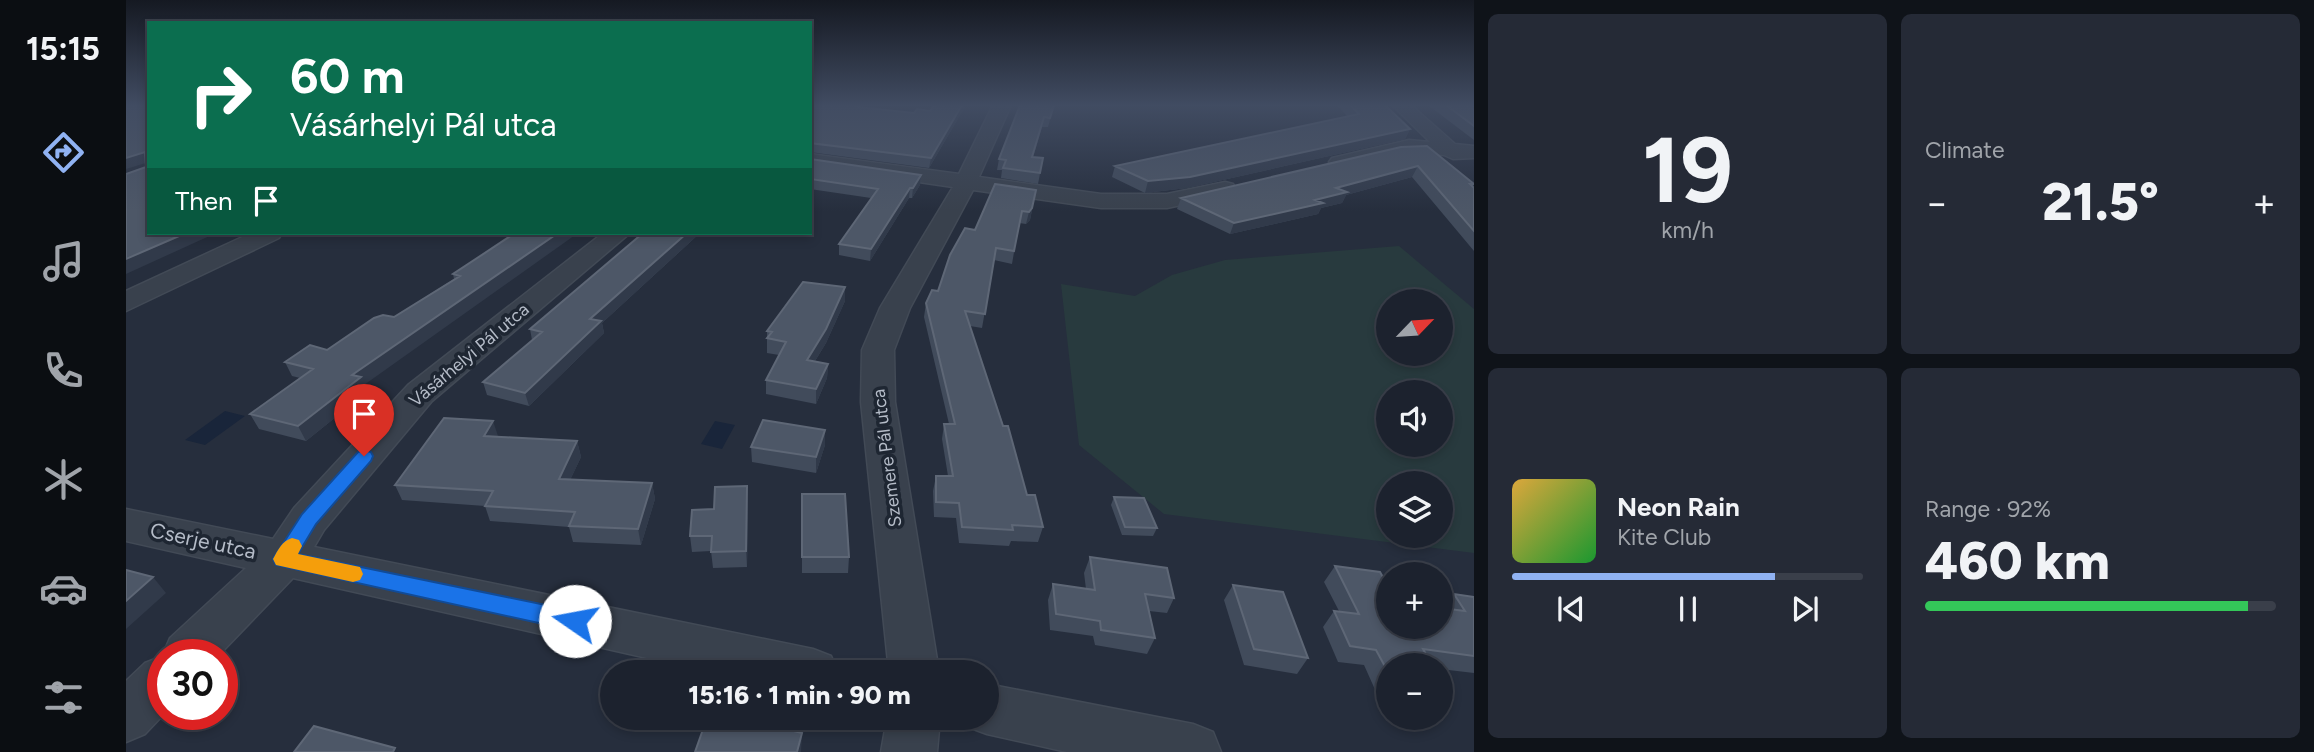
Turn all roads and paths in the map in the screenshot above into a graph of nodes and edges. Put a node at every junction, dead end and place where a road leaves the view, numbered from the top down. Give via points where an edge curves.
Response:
1 (986, 140) edge
2 (1439, 140) edge
3 (1449, 149) junction
4 (1474, 152) edge
5 (812, 160) edge
6 (1319, 166) edge
7 (1474, 170) edge
8 (966, 183) junction
9 (1241, 185) edge
10 (266, 235) edge
11 (616, 235) edge
12 (126, 302) edge
13 (126, 525) edge
14 (284, 559) junction
15 (203, 639) edge
16 (757, 660) edge
17 (912, 660) edge
18 (147, 696) edge
19 (999, 712) edge
20 (126, 716) edge
21 (912, 730) edge
22 (909, 752) edge
23 (1193, 752) edge

1 - 8 street, Szemere Pál utca
2 - 3 street
3 - 4 street
3 - 6 street via 1396,148
3 - 7 street
5 - 8 street
8 - 9 street via 1139,203
8 - 17 street, Szemere Pál utca via 917,265 878,350 878,402
10 - 12 street
11 - 14 street, Vásárhelyi Pál utca via 420,393 309,519
13 - 14 street, Cserje utca
14 - 15 street, Vásárhelyi Pál utca
14 - 16 street, Cserje utca
18 - 20 street
19 - 23 street
21 - 22 street

